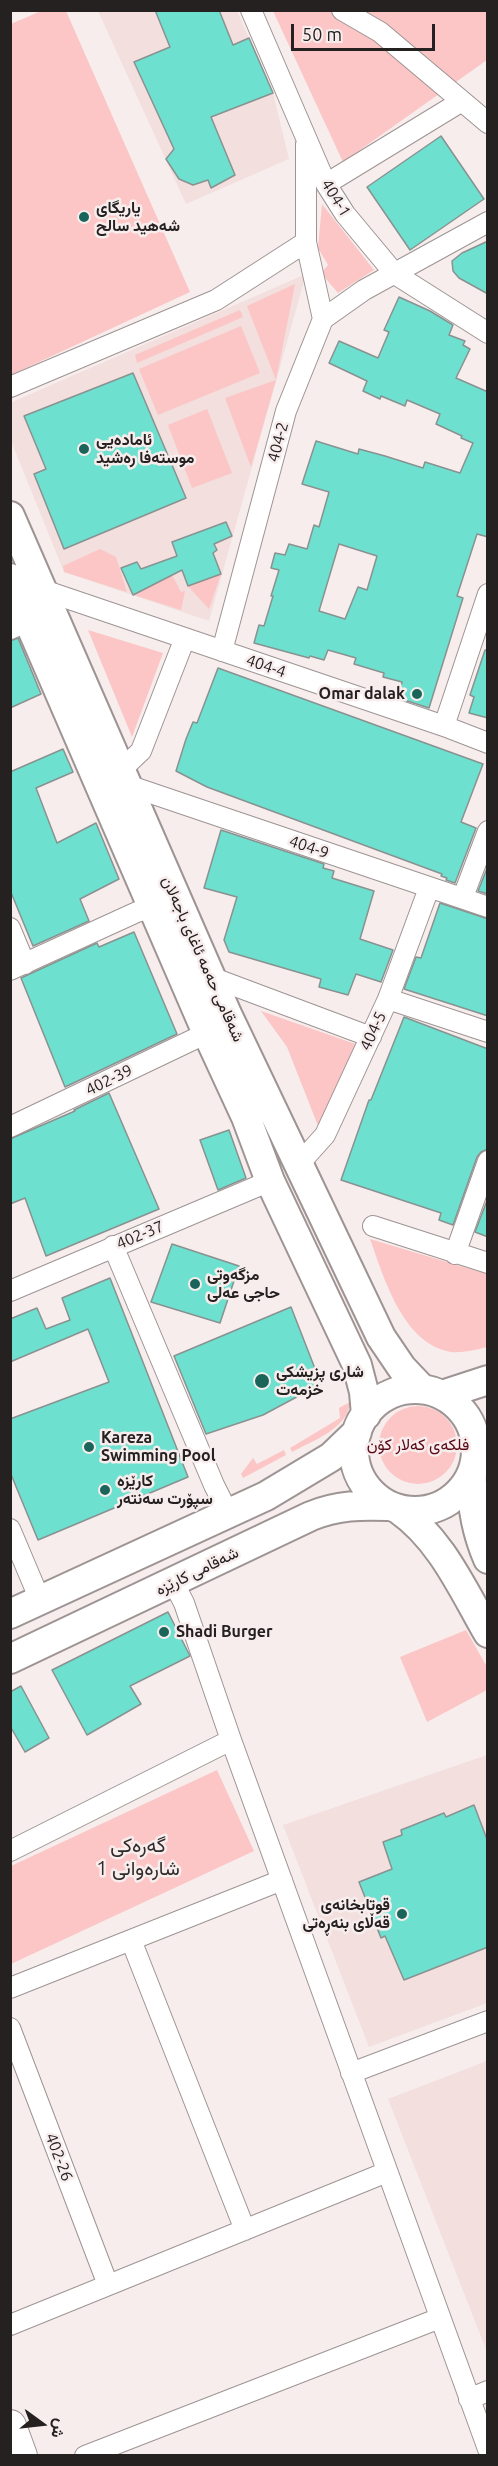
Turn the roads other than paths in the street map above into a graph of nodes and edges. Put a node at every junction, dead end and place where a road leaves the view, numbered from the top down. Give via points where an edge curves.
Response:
1 (251, 10) edge
2 (342, 10) edge
3 (462, 101) junction
4 (488, 123) edge
5 (306, 136) junction
6 (326, 184) junction
7 (488, 222) edge
8 (306, 242) junction
9 (395, 274) junction
10 (323, 320) junction
11 (488, 333) edge
12 (10, 387) edge
13 (10, 516) edge
14 (10, 578) edge
15 (43, 590) junction
16 (488, 594) edge
17 (19, 625) edge
18 (185, 638) junction
19 (222, 651) junction
20 (444, 726) junction
21 (488, 743) edge
22 (126, 778) junction
23 (488, 831) edge
24 (429, 888) junction
25 (463, 897) junction
26 (488, 907) edge
27 (154, 908) junction
28 (10, 928) edge
29 (18, 967) edge
30 (211, 977) junction
31 (388, 999) junction
32 (488, 1032) edge
33 (207, 1033) junction
34 (371, 1037) junction
35 (258, 1112) junction
36 (10, 1126) edge
37 (488, 1161) edge
38 (298, 1164) junction
39 (270, 1181) junction
40 (373, 1226) dead end
41 (113, 1246) junction
42 (455, 1254) junction
43 (488, 1263) edge
44 (10, 1290) edge
45 (488, 1380) edge
46 (432, 1392) junction
47 (361, 1424) junction
48 (478, 1462) edge
49 (393, 1507) junction
50 (229, 1515) junction
51 (10, 1529) edge
52 (488, 1559) edge
53 (173, 1582) junction
54 (40, 1599) junction
55 (10, 1614) edge
56 (488, 1633) edge
57 (10, 1659) edge
58 (231, 1740) junction
59 (10, 1851) edge
60 (282, 1880) junction
61 (131, 1940) junction
62 (10, 1988) edge
63 (488, 2021) edge
64 (10, 2028) edge
65 (351, 2073) junction
66 (387, 2172) junction
67 (245, 2230) junction
68 (108, 2285) junction
69 (440, 2318) junction
70 (10, 2325) edge
71 (488, 2391) edge
72 (469, 2399) junction
73 (10, 2426) edge
74 (488, 2451) edge
75 (21, 2456) edge
76 (85, 2456) edge
77 (481, 2456) edge

1 - 5 street, 404-1
2 - 3 street via 380,32
3 - 4 street
3 - 6 street
5 - 6 street, 404-1
5 - 8 street
6 - 9 street, 404-1 via 345,214
7 - 9 street
8 - 10 street
8 - 12 street via 216,300
9 - 10 street via 364,290
9 - 11 street, 404-1
10 - 19 street, 404-2 via 286,411
13 - 15 main road, شەقامی حەمە ئاغای باجەلان
14 - 17 main road, شەقامی حەمە ئاغای باجەلان
15 - 18 street, 404-4
15 - 22 main road, شەقامی حەمە ئاغای باجەلان
16 - 20 street
17 - 27 main road, شەقامی حەمە ئاغای باجەلان
18 - 19 street, 404-4
18 - 22 street via 141,751
19 - 20 street, 404-4
20 - 21 street, 404-4
22 - 24 street, 404-9
22 - 30 main road, شەقامی حەمە ئاغای باجەلان
23 - 25 street
24 - 25 street, 404-9
24 - 31 street, 404-5
25 - 26 street, 404-9
27 - 29 street via 137,912
27 - 33 main road, شەقامی حەمە ئاغای باجەلان
28 - 29 street
30 - 34 street
30 - 35 main road, شەقامی حەمە ئاغای باجەلان
31 - 32 street
31 - 34 street, 404-5
33 - 35 main road, شەقامی حەمە ئاغای باجەلان
33 - 36 street, 402-39
34 - 38 street, 404-5 via 325,1135
35 - 38 main road, شەقامی حەمە ئاغای باجەلان
35 - 39 main road, شەقامی حەمە ئاغای باجەلان
37 - 42 street
38 - 46 main road, شەقامی حەمە ئاغای باجەلان via 381,1337 395,1359
39 - 41 street, 402-37
39 - 47 main road, شەقامی حەمە ئاغای باجەلان via 357,1365 364,1392
40 - 42 street
41 - 44 street, 402-37
41 - 50 street
42 - 43 street
45 - 46 main road
46 - 47 main road via 405,1390 390,1395 377,1403
46 - 48 main road via 459,1407 471,1424
47 - 49 main road via 354,1450 360,1475 374,1496
47 - 50 main road via 318,1466
48 - 49 main road via 462,1490 449,1502 424,1510
48 - 52 main road via 472,1501 475,1524
49 - 53 main road, شەقامی کارێزە via 360,1504 330,1508
49 - 56 main road via 424,1530 438,1547
50 - 54 main road
51 - 54 street
53 - 57 main road, شەقامی کارێزە
53 - 58 street via 184,1603
54 - 55 main road
58 - 59 street
58 - 60 street
60 - 61 street
60 - 65 street
61 - 62 street
61 - 67 street
63 - 65 street
64 - 68 street, 402-26
65 - 66 street
66 - 67 street
66 - 69 street
67 - 68 street
68 - 70 street
69 - 72 street
69 - 76 street
71 - 72 street
72 - 74 street
73 - 75 main road
74 - 77 street

